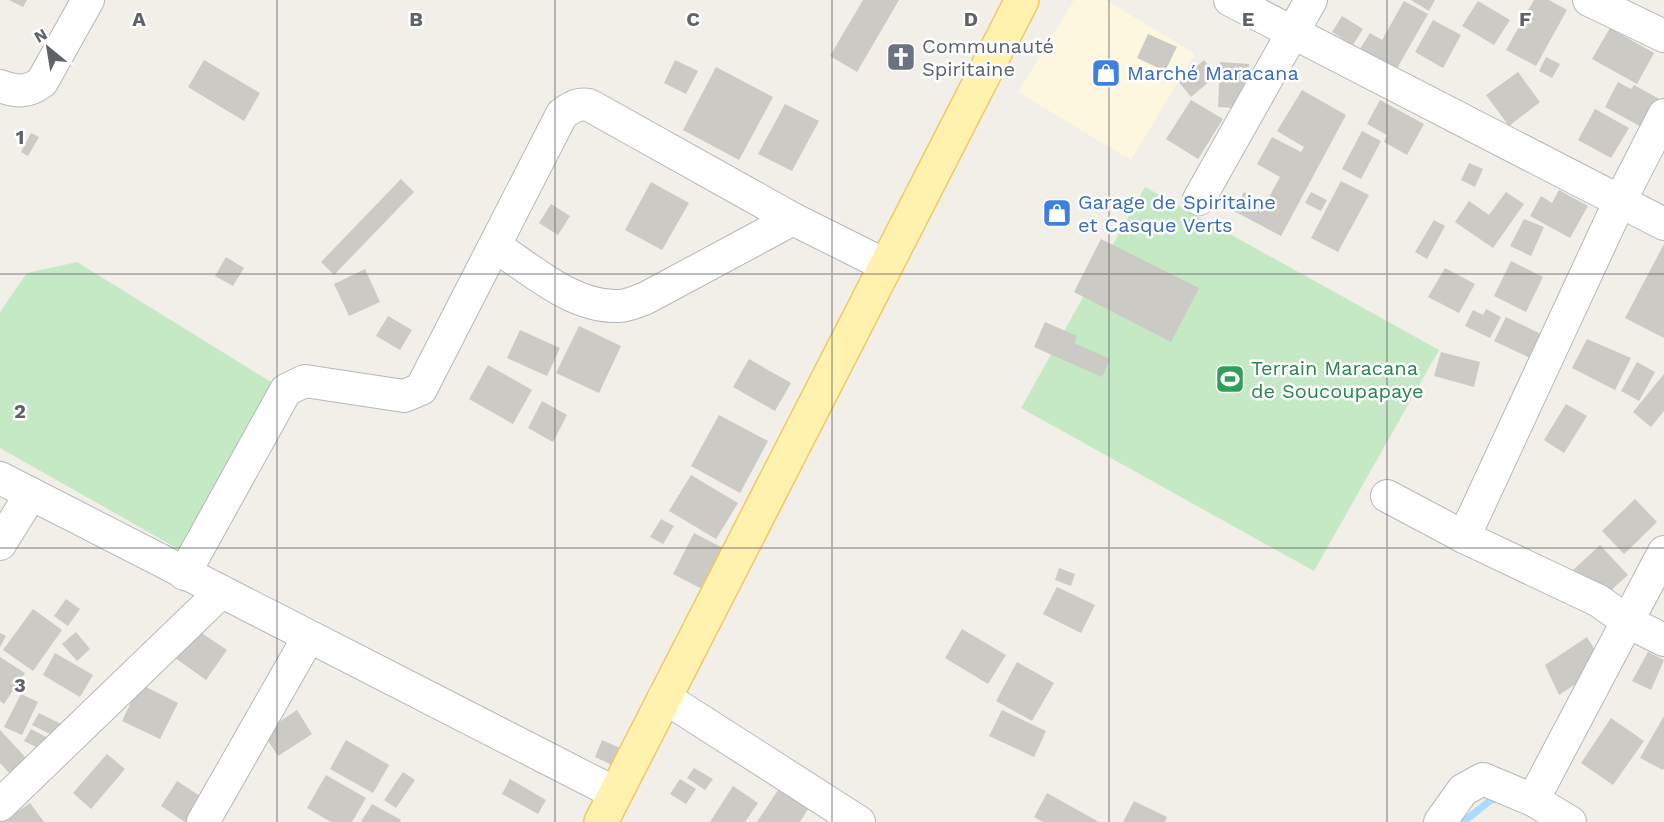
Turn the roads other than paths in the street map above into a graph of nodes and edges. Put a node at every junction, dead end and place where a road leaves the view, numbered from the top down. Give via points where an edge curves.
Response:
1 (88, 0) edge
2 (1022, 0) edge
3 (1230, 0) edge
4 (1311, 0) edge
5 (1589, 0) edge
6 (1293, 33) junction
7 (1664, 36) edge
8 (0, 86) edge
9 (1664, 115) edge
10 (1199, 199) dead end
11 (1619, 203) junction
12 (793, 219) junction
13 (1664, 224) edge
14 (495, 246) junction
15 (885, 265) junction
16 (0, 478) edge
17 (31, 494) junction
18 (1387, 496) dead end
19 (1464, 537) junction
20 (0, 544) edge
21 (1664, 552) edge
22 (184, 574) junction
23 (220, 592) junction
24 (1628, 622) junction
25 (308, 638) junction
26 (1664, 640) edge
27 (664, 697) junction
28 (1533, 800) junction
29 (0, 805) edge
30 (608, 808) edge
31 (203, 822) edge
32 (859, 822) edge
33 (1440, 822) edge
34 (1570, 822) edge

1 - 8 street via 42,82 24,91
2 - 15 main road
3 - 6 street
4 - 6 street
5 - 7 street
6 - 10 street
6 - 11 street
9 - 11 street
11 - 13 street
11 - 19 street
12 - 14 street via 646,298 621,306 578,299
12 - 14 street via 590,105 580,103 562,114
12 - 15 street
14 - 22 street via 421,389 404,396 305,381 286,390
15 - 27 main road
16 - 17 street
17 - 20 street
17 - 22 street
18 - 19 street
19 - 24 street via 1599,601
21 - 24 street
22 - 23 street
23 - 25 street
23 - 29 street
24 - 26 street
24 - 28 street
25 - 30 street
25 - 31 street
27 - 30 main road
27 - 32 street
28 - 33 street via 1483,779 1463,790
28 - 34 street

